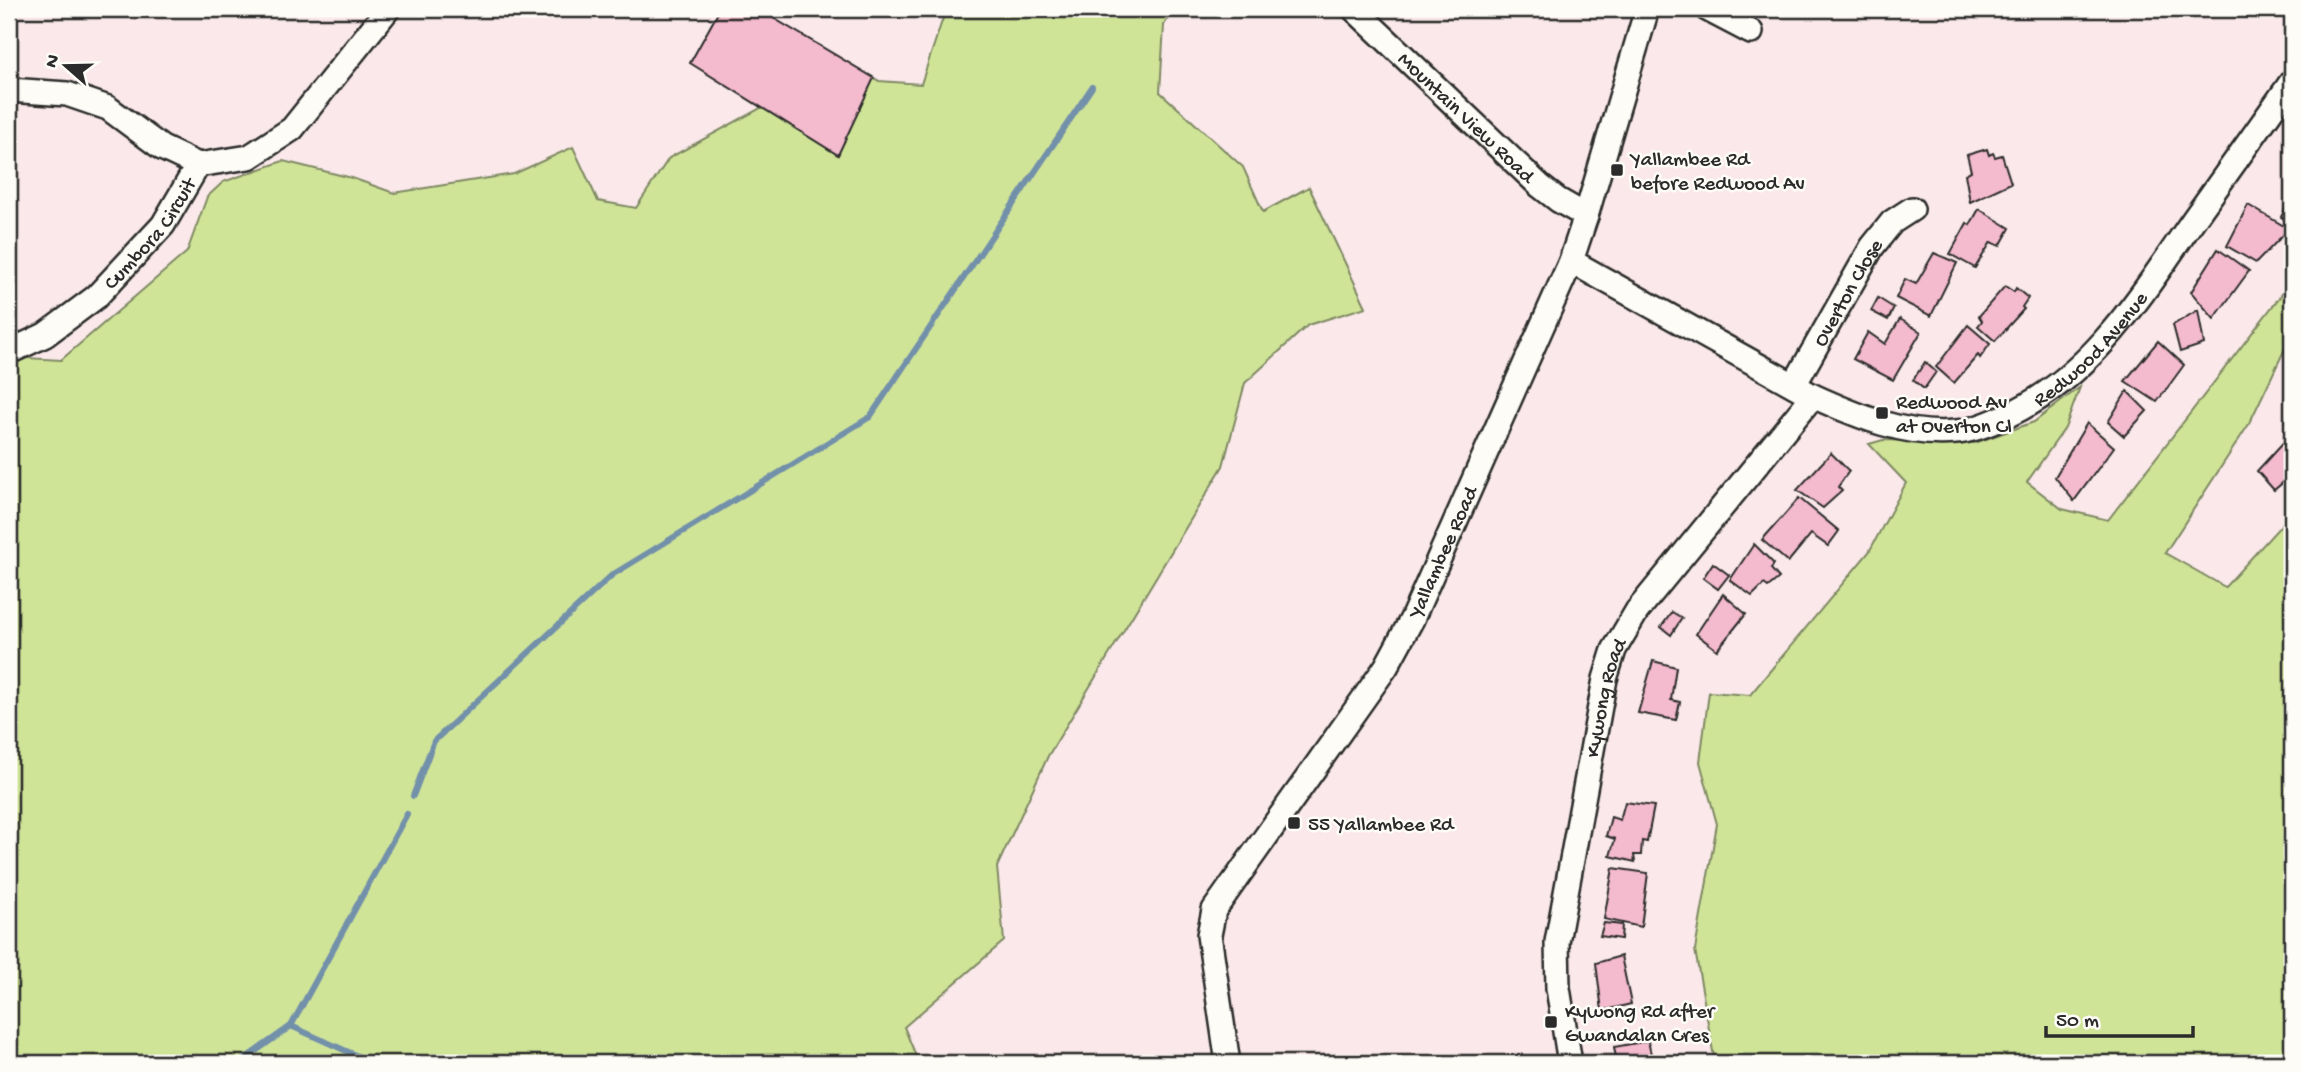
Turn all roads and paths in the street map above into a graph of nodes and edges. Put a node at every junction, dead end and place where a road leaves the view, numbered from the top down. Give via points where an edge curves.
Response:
1 (388, 9) edge
2 (1354, 9) edge
3 (1647, 9) edge
4 (1707, 9) edge
5 (1751, 32) dead end
6 (2292, 81) edge
7 (9, 90) edge
8 (198, 164) junction
9 (1912, 209) dead end
10 (1586, 216) junction
11 (1571, 261) junction
12 (9, 352) edge
13 (1804, 391) junction
14 (1228, 1063) edge
15 (1570, 1063) edge

1 - 8 street, Cumbora Circuit via 292,129 248,157
2 - 10 street, Mountain View Road via 1541,186
3 - 10 street, Yallambee Road
4 - 5 street
6 - 13 street, Redwood Avenue via 2131,310 2099,347 2038,400 1994,422 1957,433 1926,432 1868,419
7 - 8 street via 67,94 107,108 162,148
8 - 12 street, Cumbora Circuit via 163,225 96,296 45,335
9 - 13 street, Overton Close via 1892,222 1872,247
10 - 11 street, Yallambee Road
11 - 13 street, Redwood Avenue
11 - 14 street, Yallambee Road via 1428,585 1386,667 1214,911 1209,935
13 - 15 street, Kywong Road via 1637,611 1614,650 1557,942 1558,988

